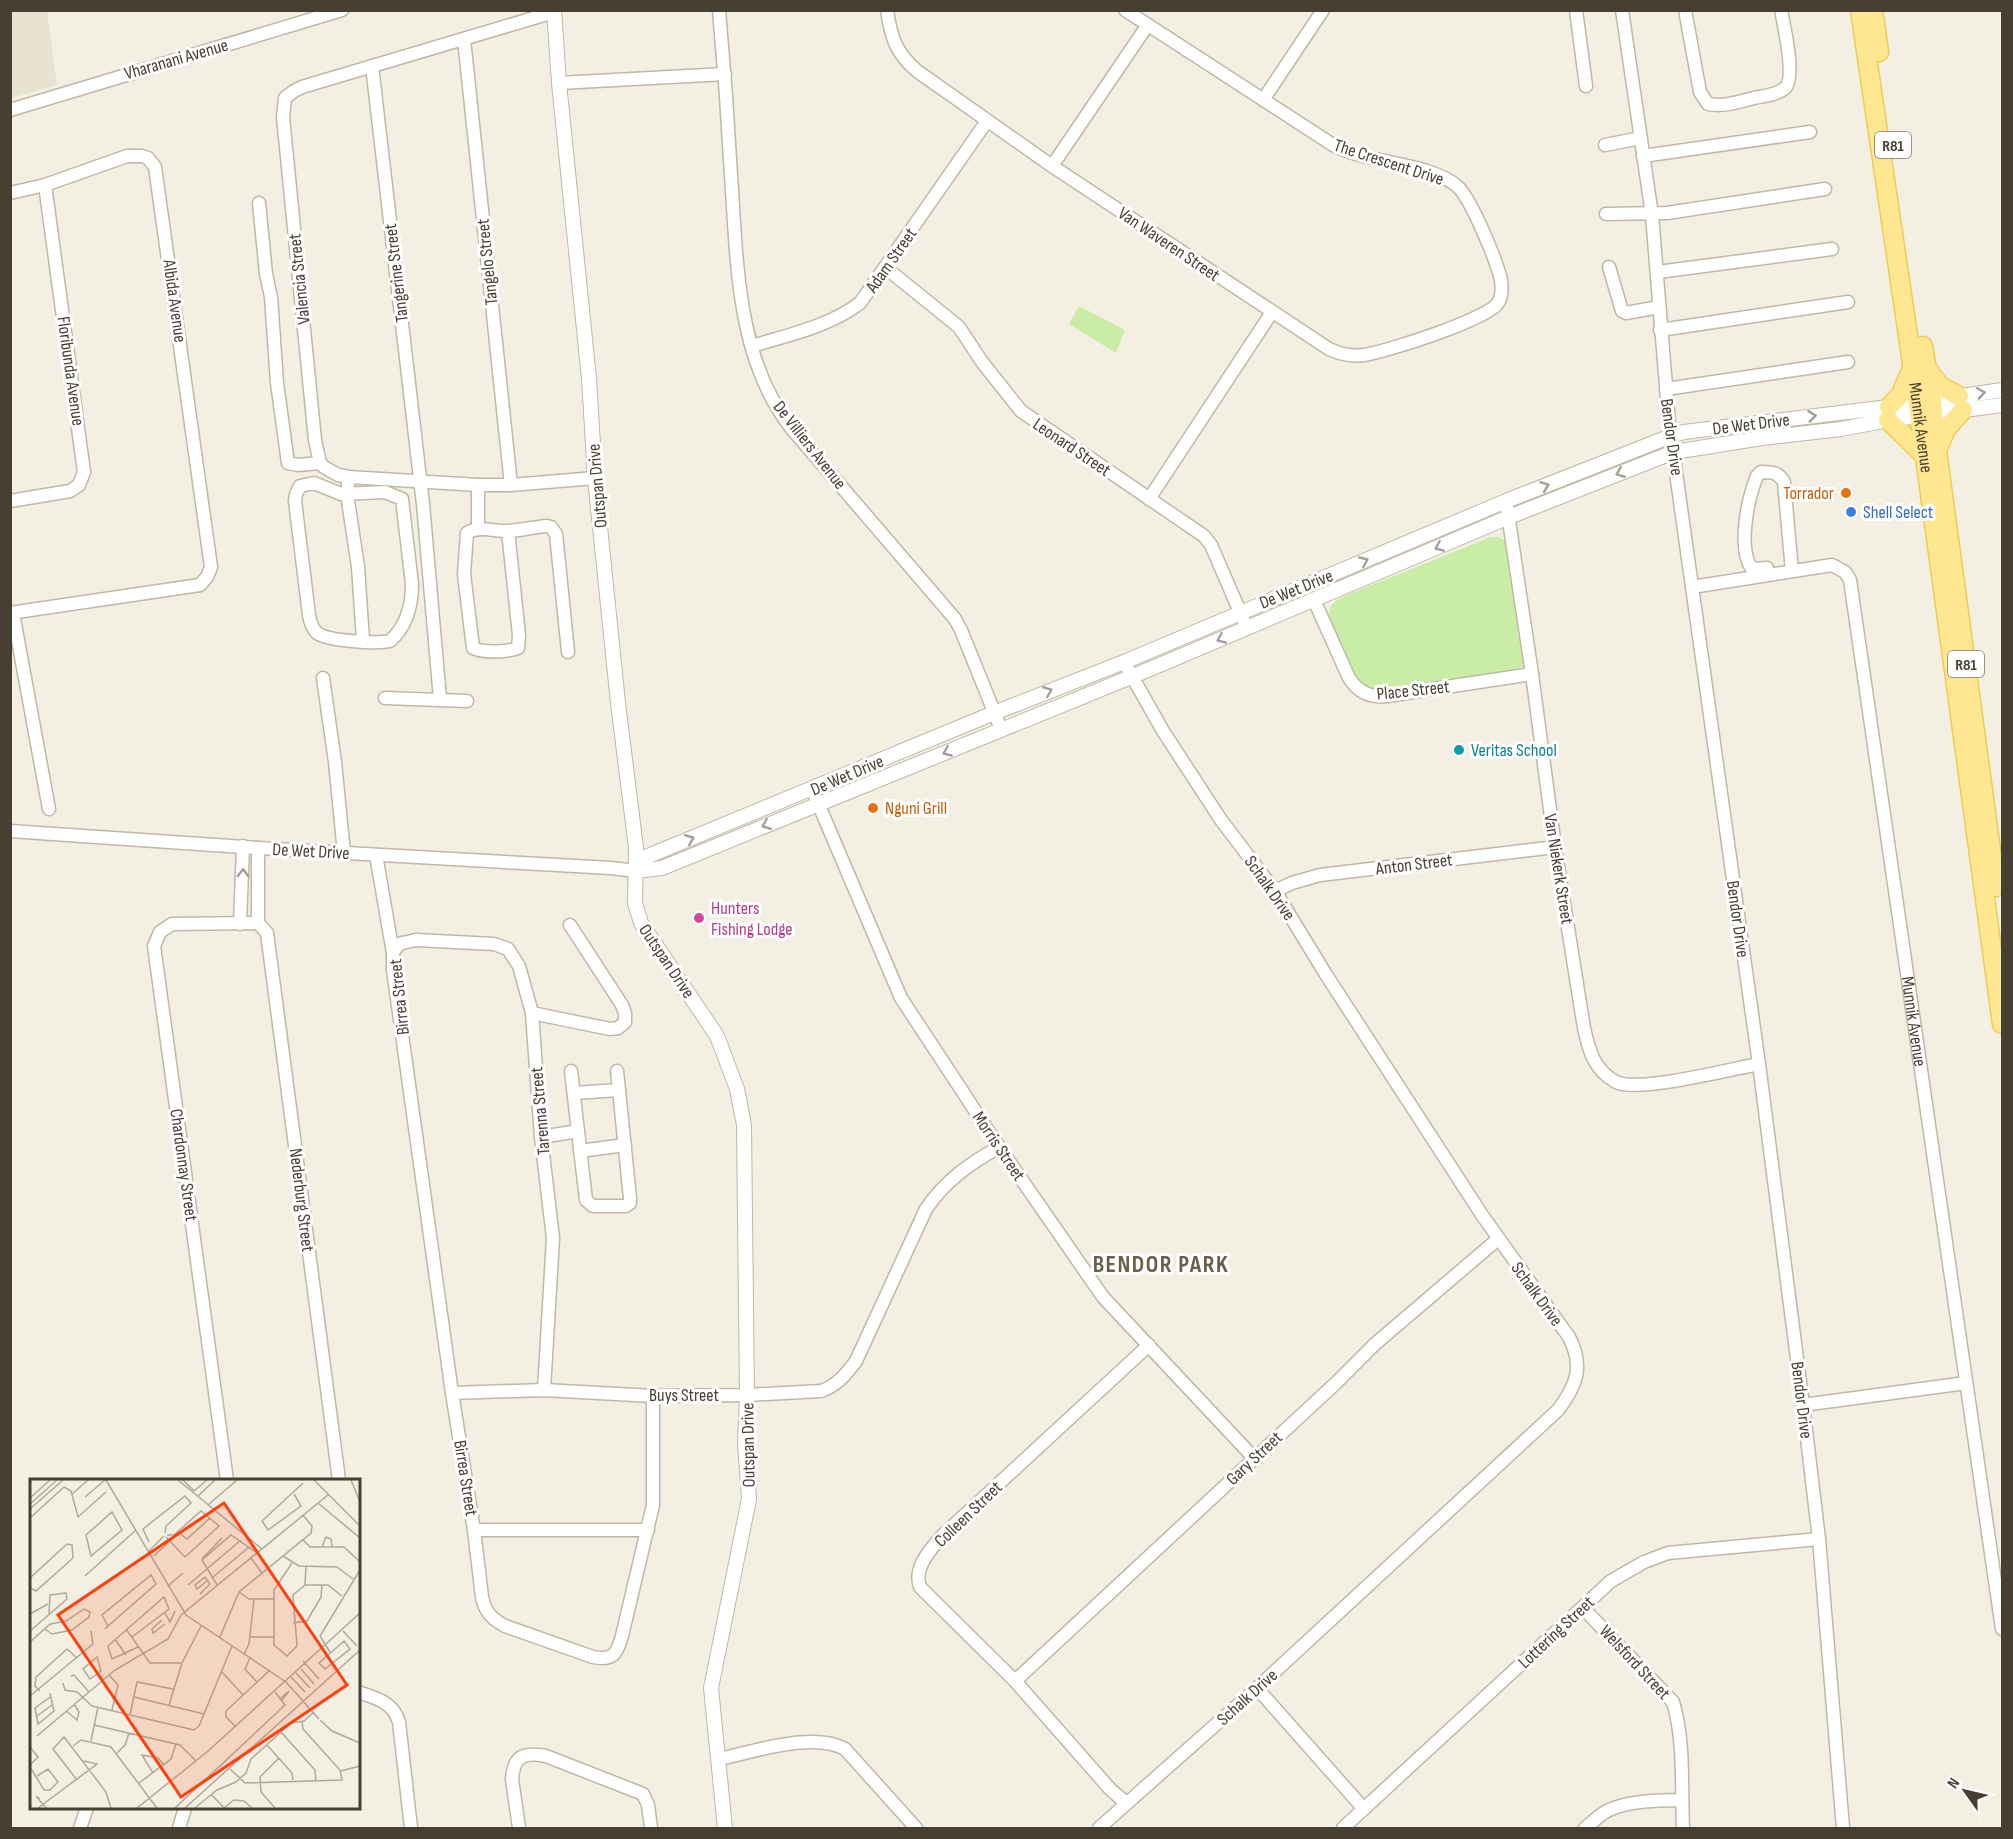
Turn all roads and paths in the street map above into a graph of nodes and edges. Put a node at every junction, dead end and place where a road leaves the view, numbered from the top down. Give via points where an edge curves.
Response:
1 (719, 10) edge
2 (886, 10) edge
3 (1125, 10) edge
4 (1323, 10) edge
5 (1576, 10) edge
6 (1622, 10) edge
7 (1685, 10) edge
8 (1782, 10) edge
9 (1860, 10) edge
10 (1873, 10) edge
11 (338, 11) edge
12 (554, 11) edge
13 (1148, 26) junction
14 (464, 39) junction
15 (372, 66) junction
16 (725, 74) junction
17 (559, 83) junction
18 (1586, 86) dead end
19 (1263, 100) junction
20 (10, 110) edge
21 (987, 121) junction
22 (1810, 132) dead end
23 (1635, 140) junction
24 (1605, 145) dead end
25 (1643, 156) junction
26 (1052, 166) junction
27 (45, 185) junction
28 (1826, 189) dead end
29 (10, 193) edge
30 (259, 203) dead end
31 (1606, 214) dead end
32 (1652, 215) junction
33 (1833, 249) dead end
34 (1609, 267) dead end
35 (886, 268) junction
36 (1658, 272) junction
37 (1500, 300) joint
38 (1848, 302) dead end
39 (1659, 307) junction
40 (1272, 312) junction
41 (1660, 330) junction
42 (752, 346) junction
43 (1848, 362) dead end
44 (1919, 366) junction
45 (1666, 389) junction
46 (2002, 390) edge
47 (1961, 403) junction
48 (2002, 405) edge
49 (1925, 408) junction
50 (1889, 413) junction
51 (1671, 436) junction
52 (1674, 452) junction
53 (1931, 453) junction
54 (320, 463) junction
55 (349, 477) junction
56 (595, 478) junction
57 (420, 481) junction
58 (477, 485) junction
59 (511, 485) junction
60 (347, 494) junction
61 (1149, 499) junction
62 (10, 501) edge
63 (1506, 501) junction
64 (1509, 517) junction
65 (478, 529) junction
66 (508, 531) junction
67 (1792, 568) junction
68 (1692, 587) junction
69 (1314, 600) junction
70 (1240, 612) junction
71 (12, 613) edge
72 (1247, 628) junction
73 (363, 640) junction
74 (568, 652) dead end
75 (1124, 662) junction
76 (1532, 674) junction
77 (1131, 677) junction
78 (323, 678) dead end
79 (385, 698) dead end
80 (440, 699) junction
81 (467, 701) dead end
82 (994, 713) junction
83 (1001, 729) junction
84 (812, 789) junction
85 (818, 804) junction
86 (49, 809) dead end
87 (10, 831) edge
88 (243, 846) junction
89 (1555, 847) junction
90 (258, 848) junction
91 (344, 853) junction
92 (376, 855) junction
93 (636, 866) junction
94 (1275, 891) junction
95 (258, 923) junction
96 (240, 924) junction
97 (570, 925) dead end
98 (2002, 933) edge
99 (395, 949) junction
100 (532, 1013) junction
101 (2002, 1024) edge
102 (1759, 1064) junction
103 (571, 1071) dead end
104 (617, 1071) dead end
105 (619, 1090) junction
106 (574, 1092) junction
107 (578, 1131) junction
108 (541, 1137) junction
109 (625, 1145) junction
110 (999, 1147) junction
111 (580, 1151) junction
112 (1498, 1239) junction
113 (1149, 1345) junction
114 (1966, 1383) junction
115 (544, 1390) junction
116 (452, 1393) junction
117 (747, 1395) junction
118 (653, 1396) junction
119 (1803, 1405) junction
120 (1254, 1458) junction
121 (226, 1479) edge
122 (339, 1479) edge
123 (474, 1530) junction
124 (648, 1530) junction
125 (1819, 1539) junction
126 (1583, 1608) junction
127 (2002, 1629) edge
128 (1015, 1682) junction
129 (1257, 1688) junction
130 (360, 1693) edge
131 (719, 1758) junction
132 (1682, 1800) junction
133 (1126, 1803) junction
134 (87, 1809) edge
135 (185, 1809) edge
136 (1364, 1809) junction
137 (80, 1828) edge
138 (179, 1828) edge
139 (411, 1828) edge
140 (519, 1828) edge
141 (651, 1828) edge
142 (725, 1828) edge
143 (916, 1828) edge
144 (1099, 1828) edge
145 (1343, 1828) edge
146 (1585, 1828) edge
147 (1683, 1828) edge
148 (1843, 1828) edge

1 - 16 street, De Villiers Avenue
2 - 21 street, Van Waveren Street via 890,31 903,59
3 - 13 street, The Crescent Drive
4 - 19 street
5 - 18 street
6 - 23 street, Bendor Drive
7 - 8 street via 1700,92 1708,104 1722,106 1788,86 1790,68
9 - 44 main road, Munnik Avenue / R81
10 - 44 main road, Munnik Avenue / R81
11 - 20 street, Vharanani Avenue
12 - 14 street, Valencia Street
12 - 17 street, Outspan Drive
13 - 19 street, The Crescent Drive
13 - 26 street
14 - 15 street, Valencia Street
14 - 59 street, Tangelo Street
15 - 54 street, Valencia Street via 294,91 282,107
15 - 57 street, Tangerine Street
16 - 17 street
16 - 42 street, De Villiers Avenue via 738,268
17 - 56 street, Outspan Drive
19 - 37 street, The Crescent Drive via 1339,149 1430,172 1457,186 1472,207 1501,280
21 - 26 street, Van Waveren Street
21 - 35 street, Adam Street
22 - 25 street
23 - 24 street
23 - 25 street, Bendor Drive
25 - 32 street, Bendor Drive
26 - 40 street, Van Waveren Street
27 - 29 street, Albida Avenue
27 - 62 street, Floribunda Avenue via 84,472 79,485 70,491
27 - 71 street, Albida Avenue via 127,156 148,158 155,167 210,573 200,585
28 - 32 street
30 - 54 street via 286,455 293,465
31 - 32 street
32 - 36 street, Bendor Drive
33 - 36 street
34 - 39 street via 1622,311
35 - 42 street, Adam Street via 860,303 848,312
35 - 61 street, Leonard Street via 959,327 1021,411
36 - 39 street, Bendor Drive
37 - 40 street, Van Waveren Street via 1488,312 1446,330 1349,356 1329,349
38 - 41 street
39 - 41 street, Bendor Drive
40 - 61 street
41 - 45 street, Bendor Drive
42 - 82 street, De Villiers Avenue via 767,388 784,419 955,620
43 - 45 street
44 - 47 main road
44 - 49 main road, Munnik Avenue / R81
44 - 50 main road
45 - 51 street, Bendor Drive
47 -> 46 street, De Wet Drive
47 - 48 street, De Wet Drive
47 - 49 street, De Wet Drive
47 - 53 main road
49 - 50 street, De Wet Drive
49 - 53 main road, Munnik Avenue / R81
51 -> 50 street, De Wet Drive
50 - 52 street, De Wet Drive via 1841,429
50 - 53 main road
51 - 52 street, Bendor Drive
63 -> 51 street, De Wet Drive
52 -> 64 street, De Wet Drive
52 - 68 street, Bendor Drive
53 - 98 main road, Munnik Avenue / R81
53 - 101 main road, Munnik Avenue / R81
54 - 55 street
55 - 57 street
55 - 60 street
56 - 59 street
56 - 93 street, Outspan Drive
57 - 58 street
57 - 80 street, Tangerine Street
58 - 59 street
58 - 65 street
60 - 73 street
60 - 73 street via 385,492 402,499 412,584 408,617 393,639
60 - 73 street via 334,493 314,483 303,484 296,494 296,509 313,628 340,640
61 - 70 street, Leonard Street via 1204,536
63 - 64 street, Van Niekerk Street
70 -> 63 street, De Wet Drive
64 -> 69 street, De Wet Drive
64 - 76 street, Van Niekerk Street
65 - 66 street
65 - 66 street via 467,533 464,574 471,640 477,650 516,650 519,644
66 - 74 street via 547,526 556,534
67 - 67 street via 1784,482 1775,472 1761,472 1755,481 1745,525 1749,565 1756,570
67 - 68 street, Munnik Avenue
67 - 114 street, Munnik Avenue via 1832,565 1850,580
68 - 102 street, Bendor Drive
69 - 72 street, De Wet Drive
69 - 76 street, Place Street via 1349,678 1368,694 1387,696
70 - 72 street, Leonard Street
70 - 75 street, De Wet Drive
71 - 86 street
72 -> 77 street, De Wet Drive
75 - 77 street, Schalk Drive
82 -> 75 street, De Wet Drive
76 - 89 street, Van Niekerk Street
77 - 83 street, De Wet Drive
77 - 94 street, Schalk Drive via 1218,814
78 - 91 street
79 - 80 street
80 - 81 street
82 - 83 street, De Villiers Avenue
82 - 84 street, De Wet Drive
83 -> 85 street, De Wet Drive
84 - 85 street, Morris Street
93 -> 84 street, De Wet Drive
85 -> 93 street, De Wet Drive via 662,868
85 - 110 street, Morris Street via 901,998
87 - 88 street, De Wet Drive
88 - 90 street, De Wet Drive
96 -> 88 street
89 - 94 street, Anton Street via 1320,875
89 - 102 street, Van Niekerk Street via 1584,1028 1590,1053 1606,1076 1619,1083 1640,1084
90 - 91 street, De Wet Drive
90 - 95 street, Nederburg Street
91 - 92 street, De Wet Drive
92 - 93 street, De Wet Drive via 611,868
92 - 99 street, Birrea Street
93 - 117 street, Outspan Drive via 635,903 641,923 717,1036 742,1107
94 - 112 street, Schalk Drive
95 - 96 street
95 - 122 street, Nederburg Street via 267,933
96 - 121 street, Chardonnay Street via 172,924 160,933 154,946
97 - 100 street via 622,1005 625,1022 610,1029
99 - 100 street, Tarenna Street via 416,940 485,943 508,949 519,966
99 - 116 street, Birrea Street via 393,970
100 - 108 street, Tarenna Street
102 - 119 street, Bendor Drive
103 - 106 street
104 - 105 street
105 - 106 street
105 - 109 street
106 - 107 street
107 - 108 street
107 - 111 street
108 - 115 street, Tarenna Street via 554,1248
109 - 111 street
109 - 111 street via 630,1198 626,1206 589,1204
110 - 113 street, Morris Street via 1103,1298
110 - 117 street, Buys Street via 938,1191 856,1361 842,1380 821,1391
112 - 120 street, Gary Street via 1375,1344
112 - 129 street, Schalk Drive via 1577,1352 1577,1374 1571,1393 1558,1410
113 - 120 street, Morris Street
113 - 128 street, Colleen Street via 942,1536 922,1563 920,1587
114 - 119 street
114 - 127 street, Munnik Avenue
115 - 116 street, Buys Street
115 - 118 street, Buys Street
116 - 123 street, Birrea Street
117 - 118 street, Buys Street
117 - 131 street, Outspan Drive via 748,1510 711,1688
118 - 124 street, Birrea Street via 654,1492
119 - 125 street, Bendor Drive
120 - 128 street, Gary Street
123 - 124 street
123 - 124 street, Birrea Street via 484,1606 494,1619 603,1659 611,1657 619,1647
125 - 126 street, Lottering Street via 1668,1553 1611,1581
125 - 148 street, Bendor Drive
126 - 132 street, Welsford Street via 1673,1702 1680,1736
126 - 136 street, Lottering Street
128 - 133 street, Colleen Street
129 - 133 street, Schalk Drive
129 - 136 street
130 - 139 street via 395,1711
131 - 142 street, Outspan Drive
131 - 143 street via 797,1744 835,1743 845,1749
132 - 146 street via 1614,1808
132 - 147 street, Welsford Street
133 - 144 street, Schalk Drive
134 - 137 street
135 - 138 street
136 - 145 street, Lottering Street
140 - 141 street via 512,1771 516,1761 529,1754 546,1756 643,1794

